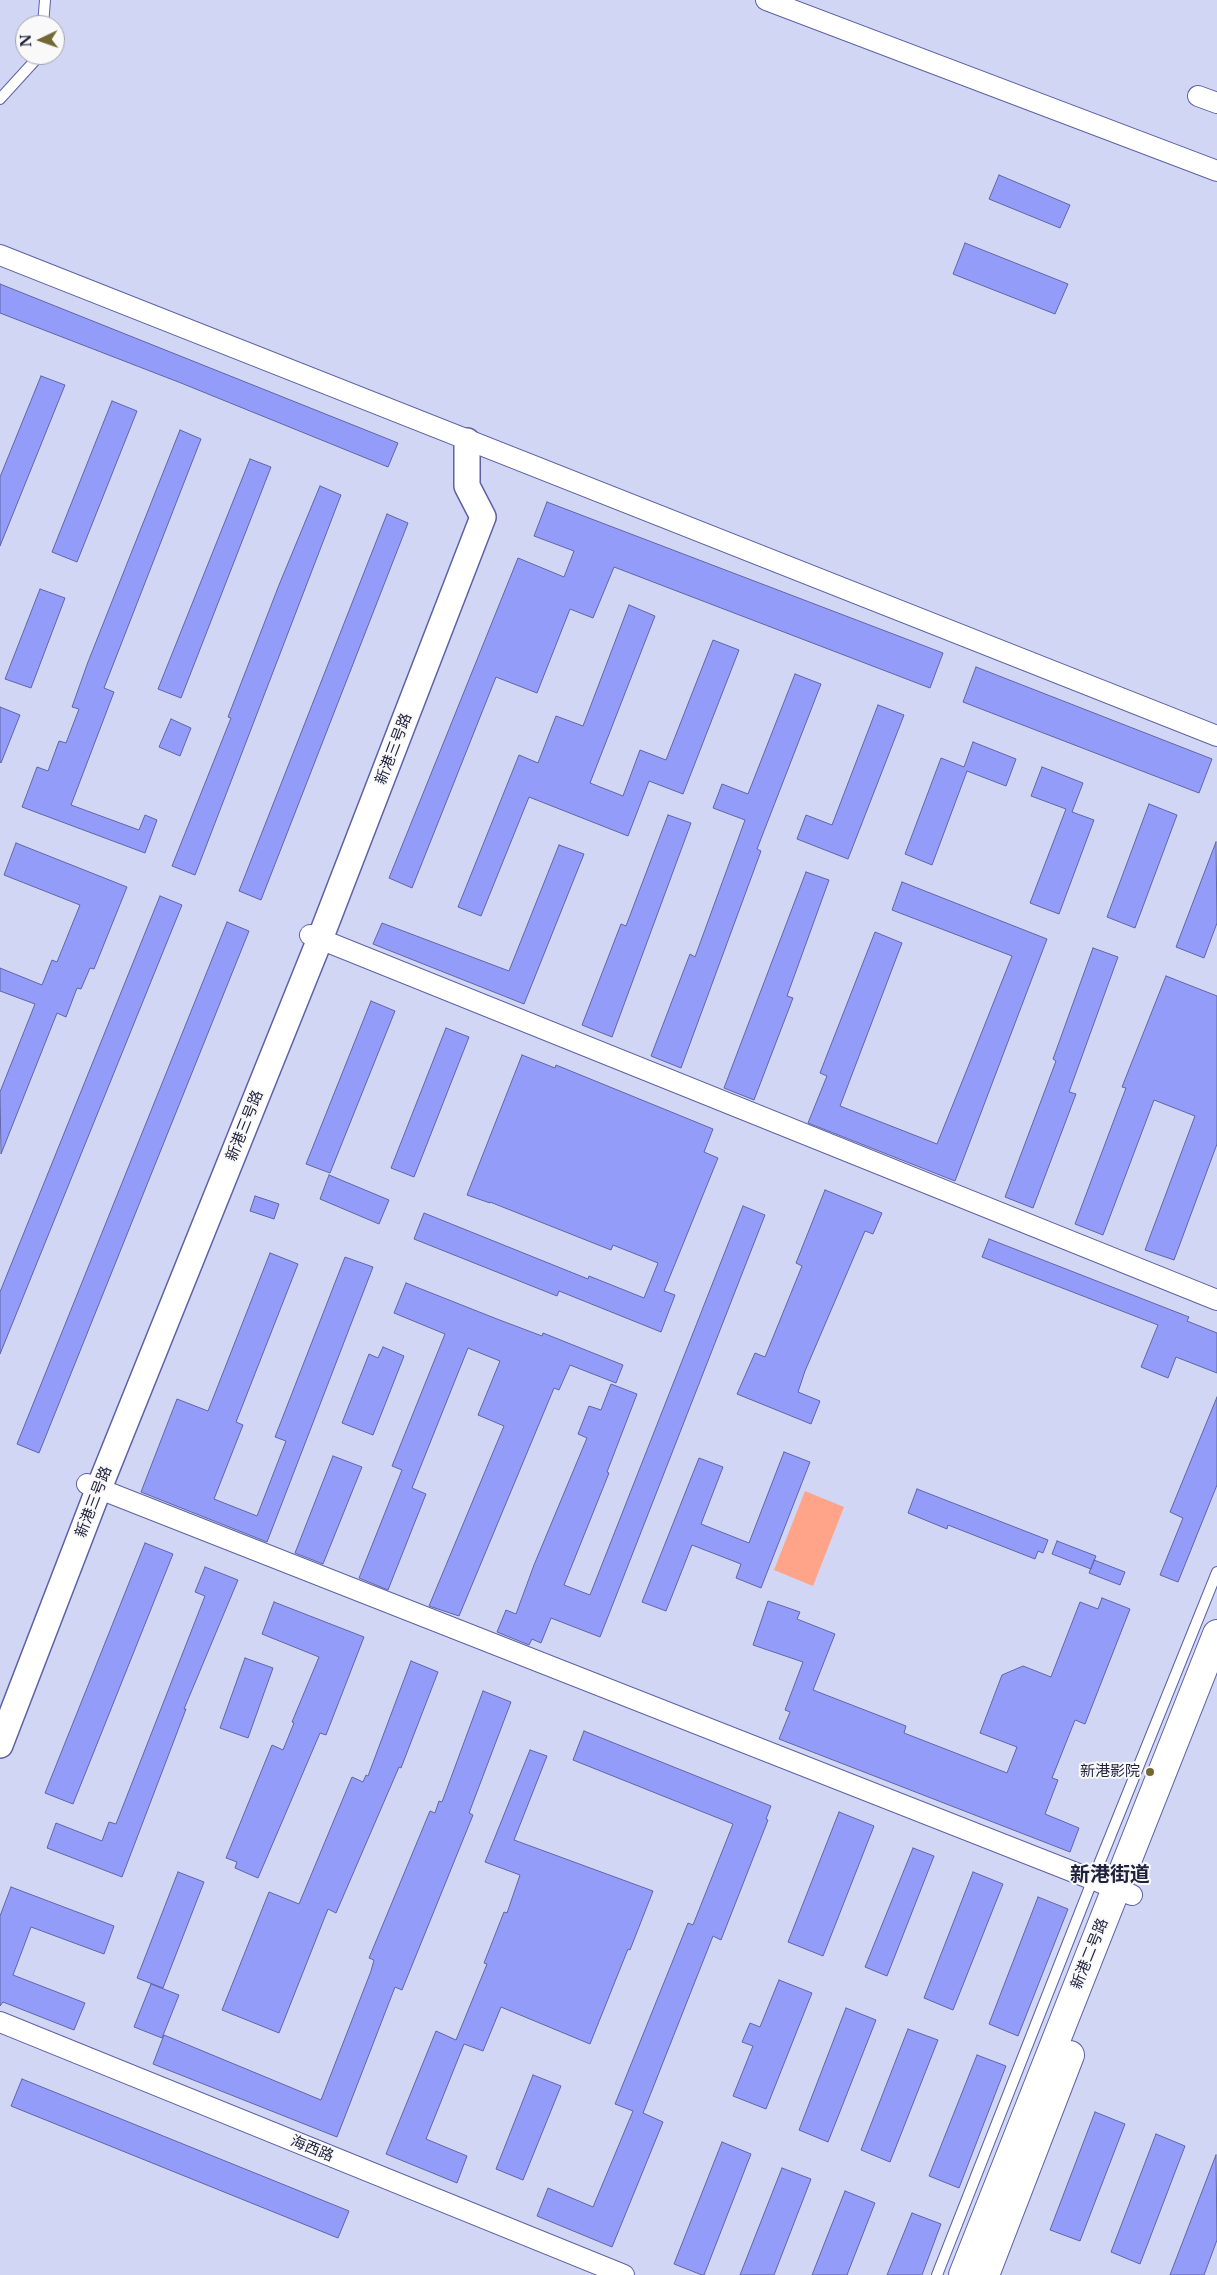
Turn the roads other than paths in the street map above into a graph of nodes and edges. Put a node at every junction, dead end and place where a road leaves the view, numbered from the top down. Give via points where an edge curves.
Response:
1 (45, 0) edge
2 (766, 0) edge
3 (44, 15) edge
4 (31, 65) edge
5 (1198, 96) dead end
6 (0, 99) edge
7 (1217, 103) edge
8 (1217, 171) edge
9 (0, 255) edge
10 (467, 441) junction
11 (1217, 736) edge
12 (315, 937) junction
13 (1217, 1300) edge
14 (93, 1486) junction
15 (1217, 1572) edge
16 (1217, 1634) edge
17 (1217, 1684) edge
18 (0, 1704) edge
19 (0, 1745) edge
20 (1114, 1888) junction
21 (0, 2022) edge
22 (0, 2034) edge
23 (592, 2275) edge
24 (624, 2275) edge
25 (938, 2275) edge
26 (963, 2275) edge
27 (985, 2275) edge

1 - 3 lane
2 - 8 street
4 - 6 lane
5 - 7 street
9 - 10 street
10 - 11 street
10 - 12 street, 新港三号路 via 467,486 483,517
12 - 13 street
12 - 14 street, 新港三号路
14 - 18 street, 新港三号路
14 - 19 street, 新港三号路
14 - 20 street
15 - 20 lane
16 - 20 main road, 新港二号路
17 - 20 main road, 新港二号路
20 - 25 lane
20 - 26 main road, 新港二号路
20 - 27 main road, 新港二号路
21 - 24 street, 海西路
22 - 23 street, 海西路

